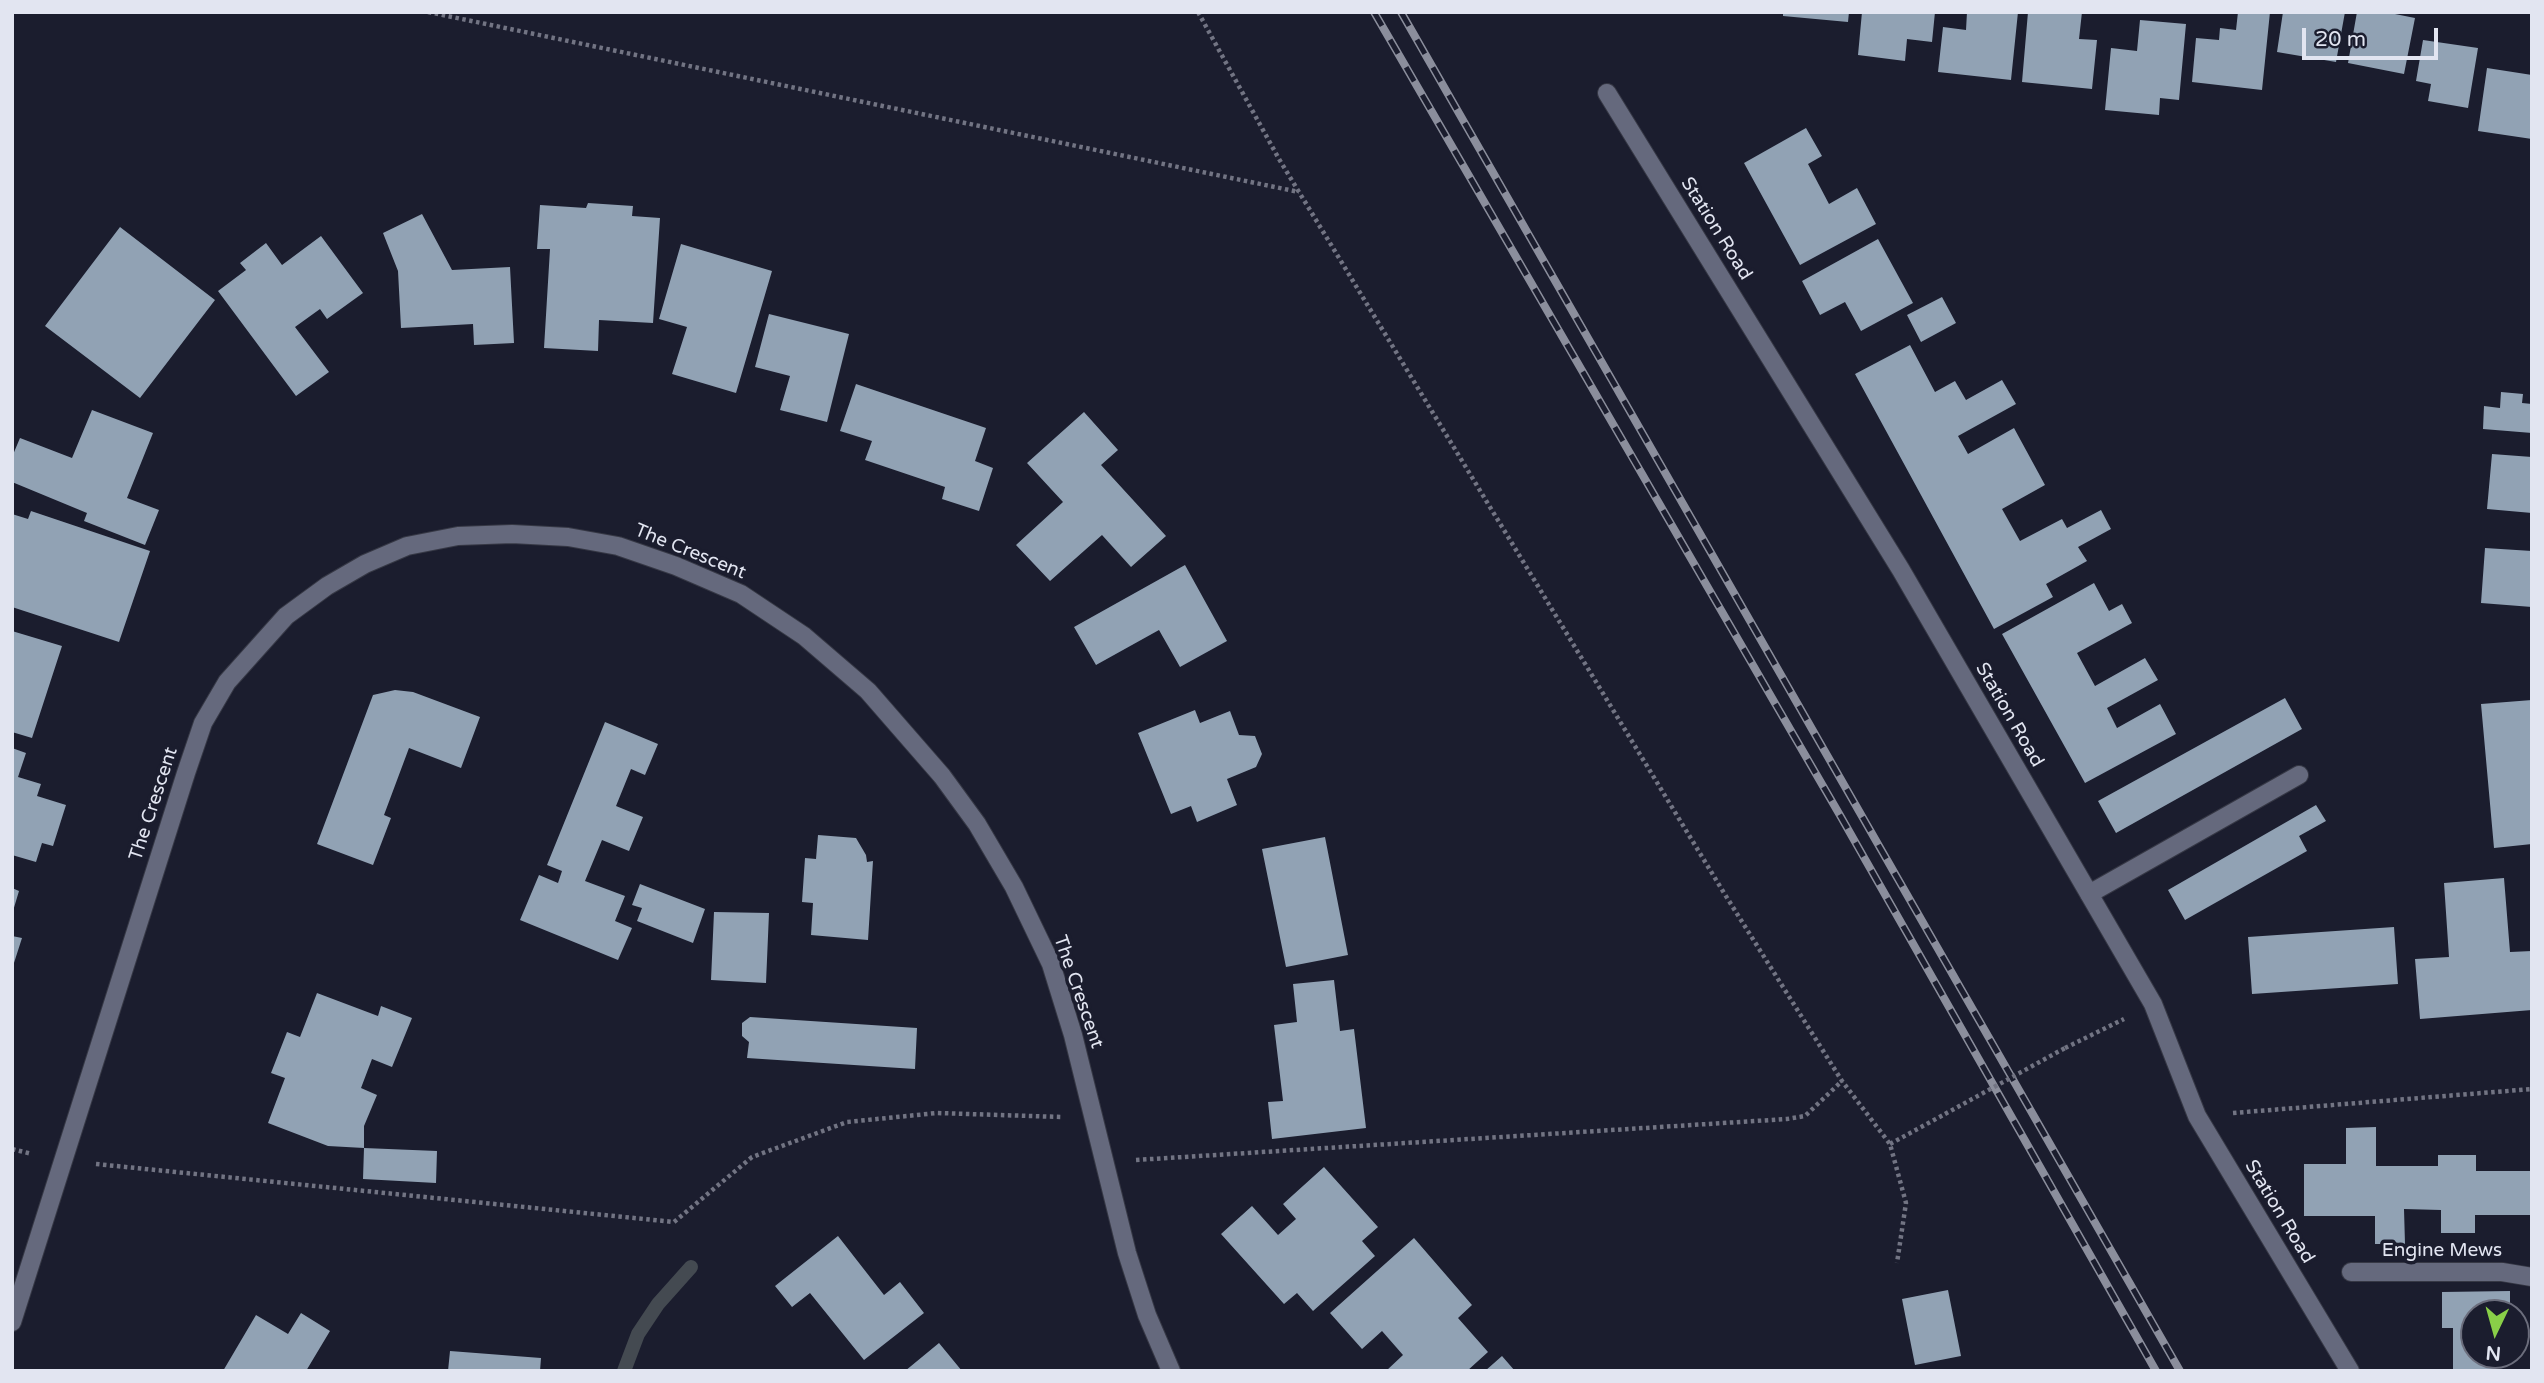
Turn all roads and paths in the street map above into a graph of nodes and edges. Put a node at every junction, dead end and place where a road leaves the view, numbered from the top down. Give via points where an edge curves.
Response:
1 (428, 12) edge
2 (1198, 12) edge
3 (1607, 93) dead end
4 (1299, 192) junction
5 (2299, 775) dead end
6 (2089, 894) junction
7 (2153, 1004) junction
8 (1842, 1081) junction
9 (2532, 1090) edge
10 (2197, 1116) junction
11 (1093, 1118) junction
12 (1890, 1144) junction
13 (63, 1161) junction
14 (1104, 1161) junction
15 (1897, 1263) dead end
16 (2351, 1272) dead end
17 (2532, 1277) edge
18 (12, 1322) edge
19 (1171, 1371) edge
20 (2350, 1371) edge

1 - 4 path
2 - 4 path
3 - 6 street, Station Road via 1901,570
4 - 8 path
5 - 6 street
6 - 7 street, Station Road
7 - 10 street, Station Road
7 - 12 path, bridge
8 - 12 path
8 - 14 path via 1805,1116 1787,1119
9 - 10 path
10 - 20 street, Station Road
11 - 13 path via 937,1112 847,1122 752,1157 674,1222
11 - 13 street, The Crescent via 1051,964 1014,887 942,776 868,691 804,636 741,594 676,566 618,546 568,537 458,536 407,546 327,586 286,616 227,682 203,723
11 - 14 street, The Crescent
12 - 15 path via 1906,1203
13 - 18 street, The Crescent
14 - 19 street, The Crescent via 1127,1253
16 - 17 street, Engine Mews via 2502,1272

